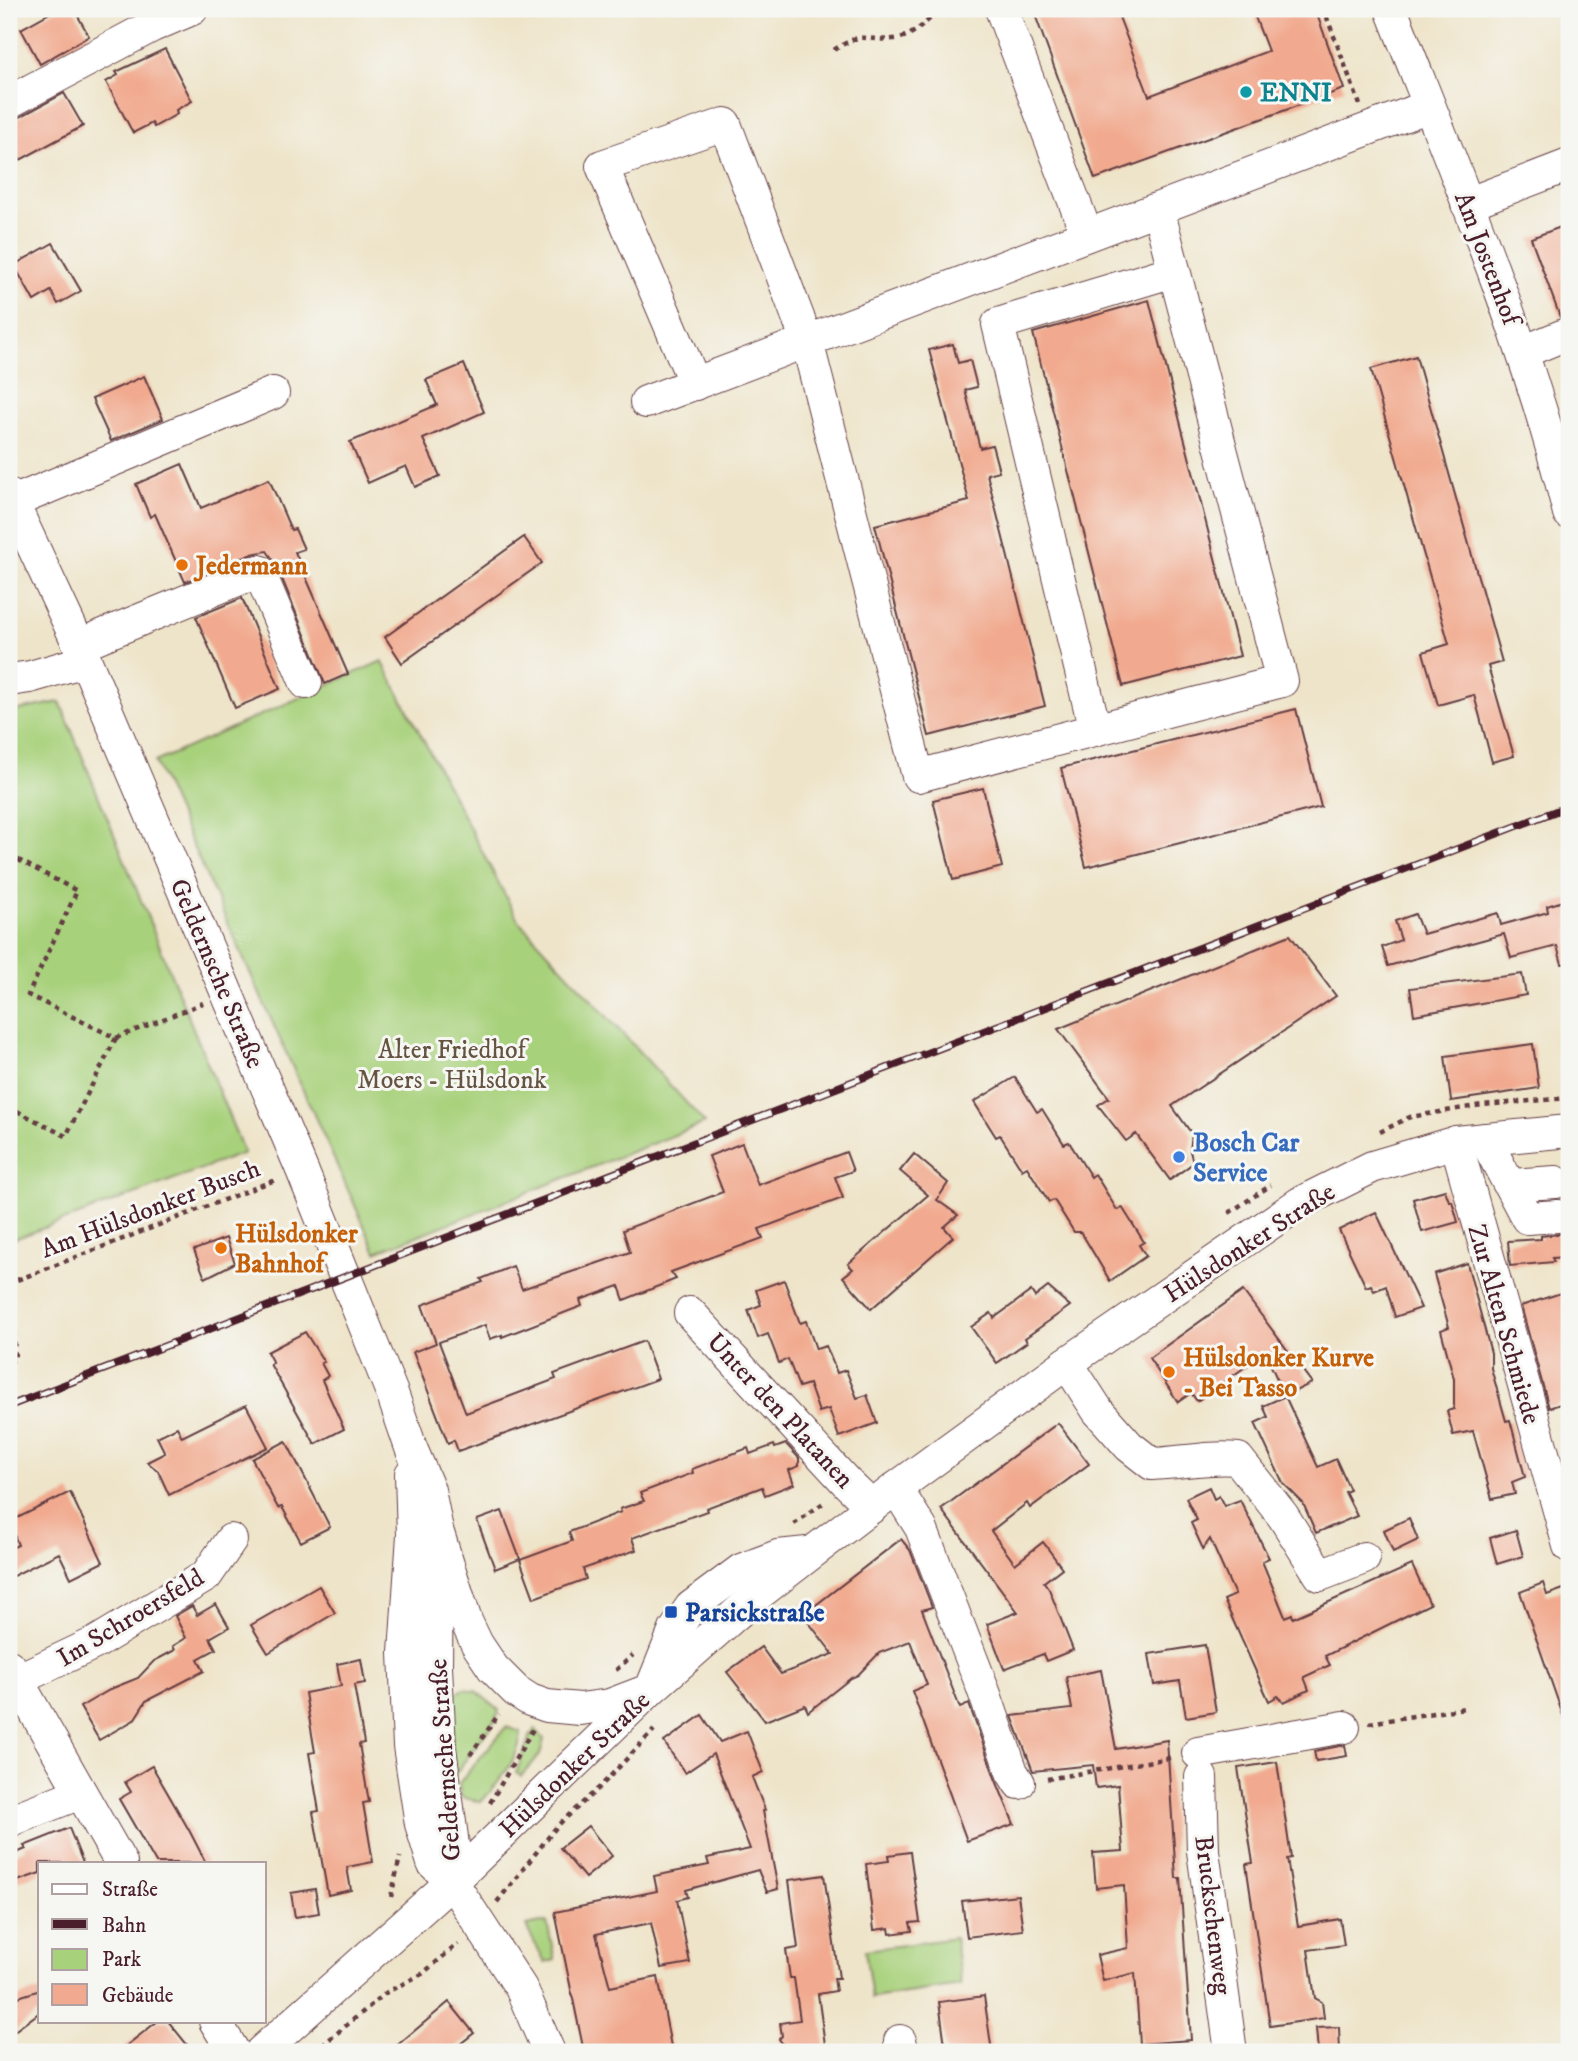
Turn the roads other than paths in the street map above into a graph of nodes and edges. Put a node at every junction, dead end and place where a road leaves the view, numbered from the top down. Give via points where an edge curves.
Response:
1 (192, 9) edge
2 (1001, 9) edge
3 (1391, 9) edge
4 (9, 102) edge
5 (1429, 106) junction
6 (1569, 165) edge
7 (1467, 204) junction
8 (1158, 209) junction
9 (1087, 235) junction
10 (1174, 271) junction
11 (1568, 339) edge
12 (807, 341) junction
13 (1523, 352) junction
14 (695, 384) junction
15 (273, 393) dead end
16 (646, 402) dead end
17 (11, 499) edge
18 (1569, 513) edge
19 (82, 653) junction
20 (9, 680) edge
21 (306, 683) dead end
22 (1094, 730) junction
23 (1569, 1131) edge
24 (1470, 1140) junction
25 (1557, 1199) tunnel mouth
26 (690, 1313) dead end
27 (1068, 1363) junction
28 (411, 1448) junction
29 (884, 1497) junction
30 (437, 1530) junction
31 (231, 1540) dead end
32 (1569, 1546) edge
33 (1364, 1558) dead end
34 (13, 1673) edge
35 (651, 1689) junction
36 (1344, 1727) road end
37 (1019, 1783) road end
38 (80, 1793) junction
39 (9, 1821) edge
40 (120, 1862) edge
41 (442, 1872) junction
42 (216, 2022) edge
43 (234, 2052) edge
44 (261, 2052) edge
45 (549, 2052) edge
46 (1231, 2052) edge

1 - 4 street
2 - 9 street
3 - 5 street, Am Jostenhof
5 - 7 street, Am Jostenhof
5 - 8 street
6 - 7 street
7 - 13 street, Am Jostenhof
8 - 9 street
8 - 10 street
9 - 12 street
10 - 22 street via 998,324
10 - 22 street via 1282,681
11 - 13 street
12 - 14 street
12 - 14 street via 725,124 602,166
12 - 22 street via 918,776
13 - 18 street, Am Jostenhof
14 - 16 street
15 - 17 street, Geldernsche Straße
17 - 19 street, Geldernsche Straße
19 - 20 street via 30,677
19 - 21 street via 259,571
19 - 28 street, Geldernsche Straße via 302,1170
23 - 24 street, Hülsdonker Straße
24 - 25 street via 1514,1193
24 - 27 street, Hülsdonker Straße via 1372,1167 1300,1203
24 - 32 street, Zur Alten Schmiede
26 - 29 street, Unter den Platanen
27 - 29 street, Hülsdonker Straße
27 - 33 street via 1098,1411 1152,1464 1238,1459 1283,1516 1320,1575
28 - 30 street, Geldernsche Straße via 429,1490
28 - 41 street, Geldernsche Straße via 413,1535 405,1653 410,1746 421,1824
29 - 35 street, Hülsdonker Straße via 761,1592
29 - 37 street via 921,1528
30 - 35 street, Geldernsche Straße via 477,1644 516,1691 547,1706 580,1709 610,1705
30 - 41 street, Geldernsche Straße via 440,1748 453,1845
31 - 34 street, Im Schroersfeld via 206,1576 97,1642
34 - 38 street, Im Schroersfeld
35 - 41 street, Hülsdonker Straße
36 - 46 street, Bruckschenweg via 1199,1765 1203,1851
38 - 39 street
38 - 40 street, Im Schroersfeld
41 - 44 street, Hülsdonker Straße
41 - 45 street via 521,1988
42 - 43 street

